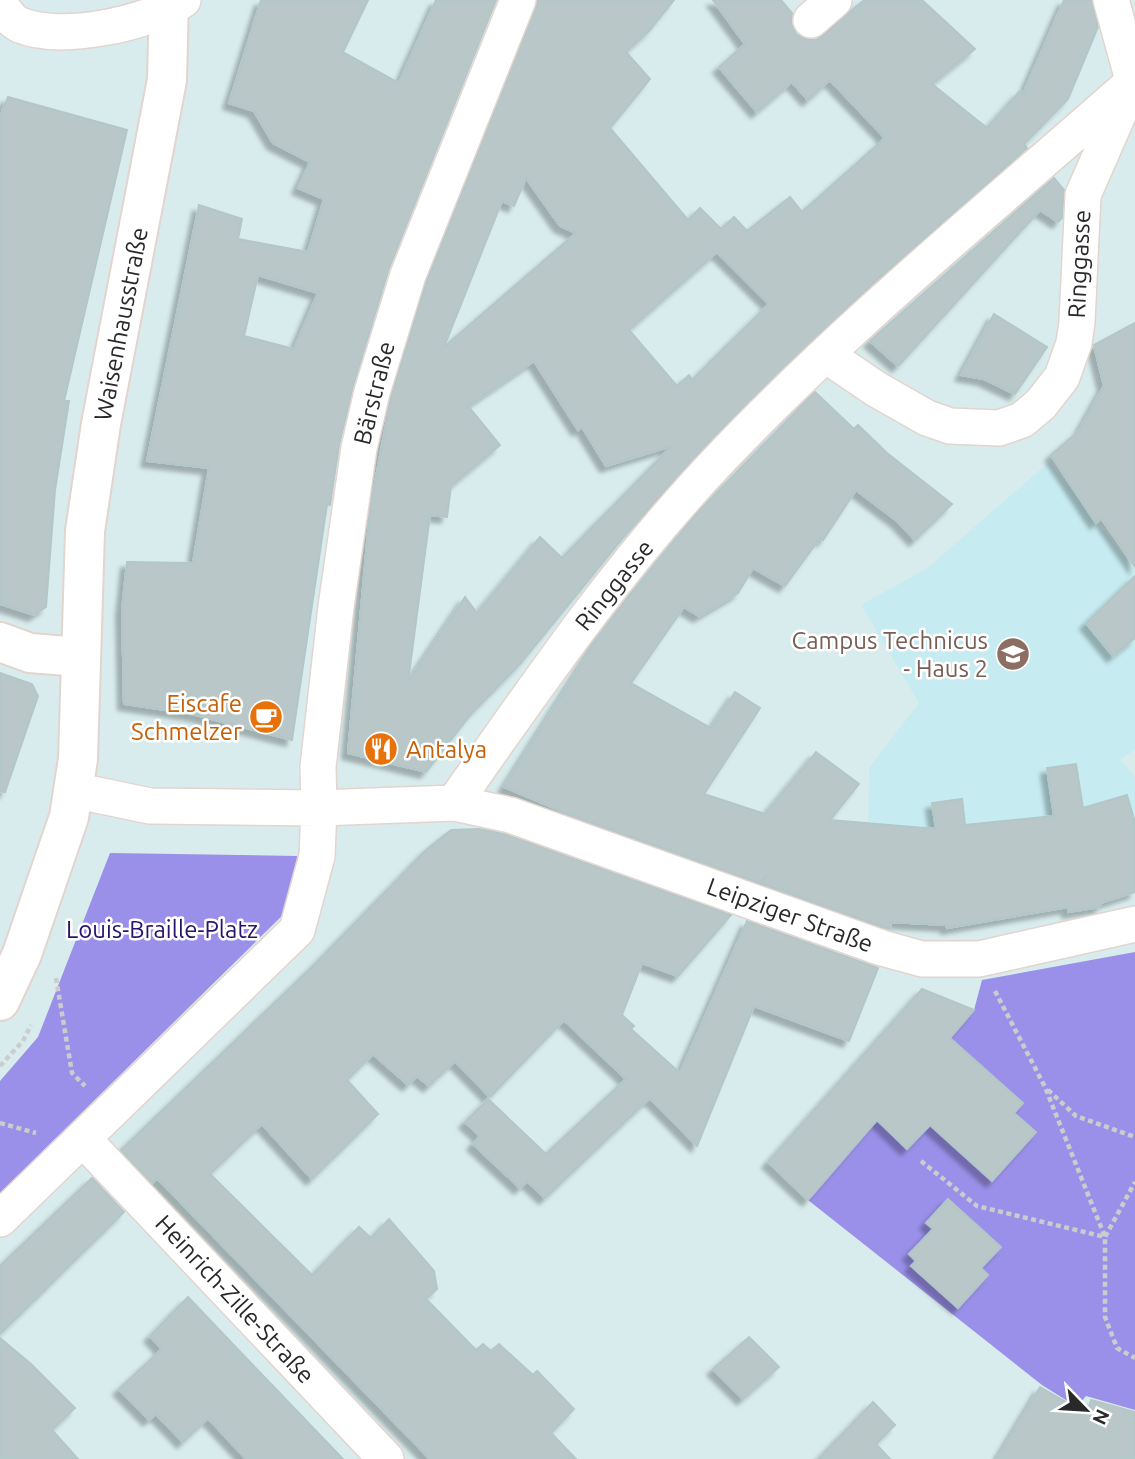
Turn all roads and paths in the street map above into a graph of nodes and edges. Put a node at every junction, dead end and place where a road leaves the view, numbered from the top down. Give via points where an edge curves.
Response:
1 (518, 0) edge
2 (1111, 0) edge
3 (174, 3) edge
4 (6, 25) edge
5 (1134, 85) edge
6 (826, 355) junction
7 (0, 642) edge
8 (80, 657) junction
9 (73, 790) junction
10 (454, 803) junction
11 (318, 808) junction
12 (1135, 924) edge
13 (979, 959) junction
14 (56, 978) dead end
15 (0, 1001) edge
16 (1045, 1087) junction
17 (113, 1111) junction
18 (1135, 1137) edge
19 (83, 1139) junction
20 (921, 1161) dead end
21 (1135, 1182) edge
22 (0, 1219) edge
23 (1105, 1237) junction
24 (1135, 1358) edge
25 (386, 1459) edge

1 - 11 street, Bärstraße via 408,275 372,392 359,448 336,607 317,767
2 - 5 street
3 - 4 street via 115,26 54,31
3 - 8 street, Waisenhausstraße via 167,80 92,481 85,531
5 - 6 street, Ringgasse
5 - 6 street, Ringgasse via 1083,195 1073,343 1062,377 1041,404 1022,420 999,428 950,426 876,389
6 - 10 street, Ringgasse via 718,461 627,566
7 - 8 street via 30,653
8 - 9 street
9 - 11 street via 150,806
9 - 15 street via 69,817 22,954
10 - 11 street
10 - 13 street, Leipziger Straße via 510,815 882,948 922,959
11 - 17 street via 317,856 297,930
12 - 13 street, Leipziger Straße
13 - 16 path
14 - 17 path via 72,1073
16 - 18 path via 1076,1116
16 - 23 path
17 - 19 street
19 - 22 street
19 - 25 street, Heinrich-Zille-Straße
20 - 23 path via 977,1206
21 - 23 path
23 - 24 path via 1105,1317 1117,1348

